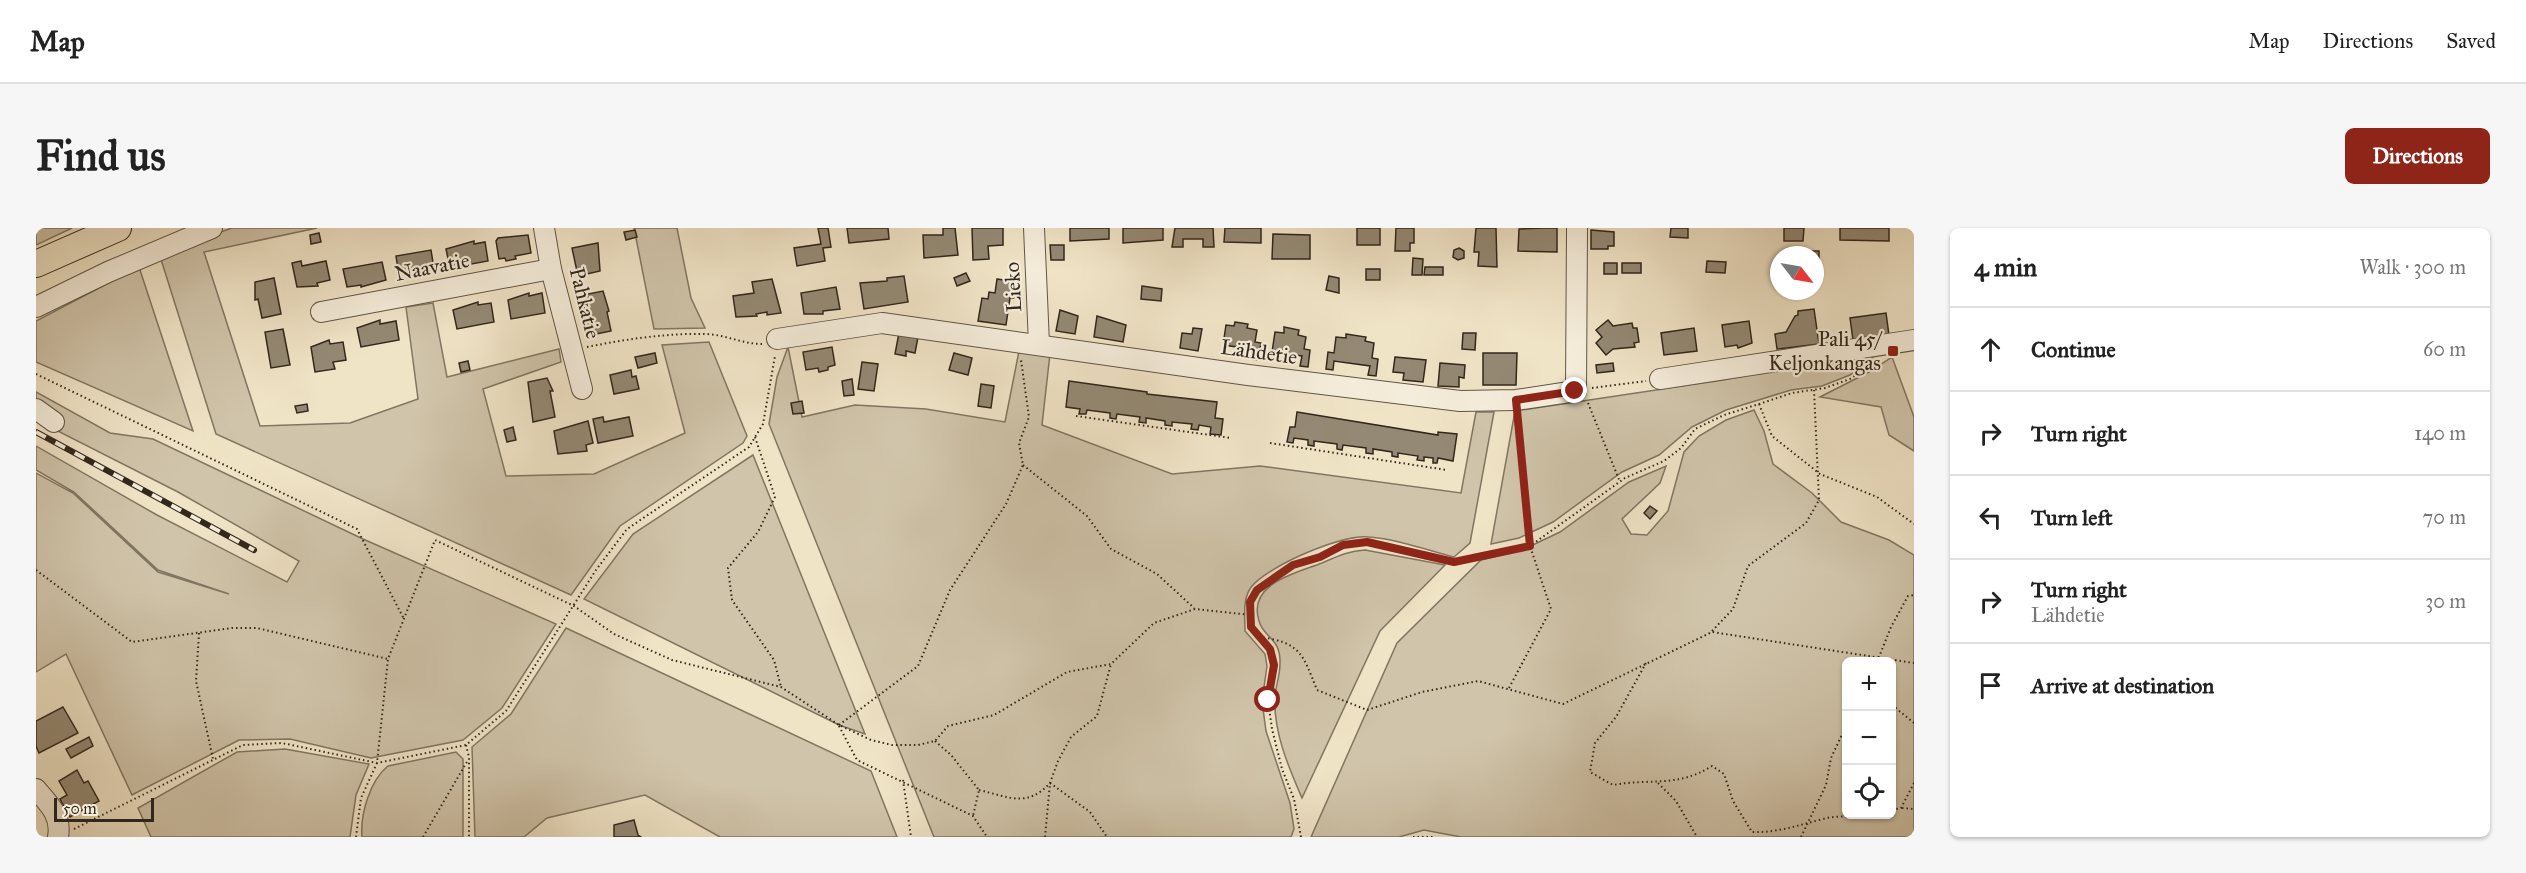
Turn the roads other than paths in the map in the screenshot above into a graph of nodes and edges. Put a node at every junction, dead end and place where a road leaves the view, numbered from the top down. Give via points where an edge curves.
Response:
1 (118, 228) edge
2 (212, 228) edge
3 (544, 228) edge
4 (1034, 228) edge
5 (1577, 228) edge
6 (36, 264) edge
7 (551, 269) junction
8 (36, 307) edge
9 (321, 312) dead end
10 (777, 339) road end
11 (1914, 340) edge
12 (1031, 343) junction
13 (1660, 379) road end
14 (582, 389) dead end
15 (36, 409) edge
16 (54, 422) dead end
17 (36, 789) edge
18 (58, 836) edge

1 - 6 main road
2 - 8 street
3 - 7 street, Pahkatie
4 - 12 street, Lieko
5 - 12 street, Lähdetie via 1579,390 1516,400 1460,401
7 - 9 street, Naavatie
7 - 14 street, Pahkatie
10 - 12 street, Lähdetie via 882,323
11 - 13 street
15 - 16 street
17 - 18 street via 52,806 60,825

